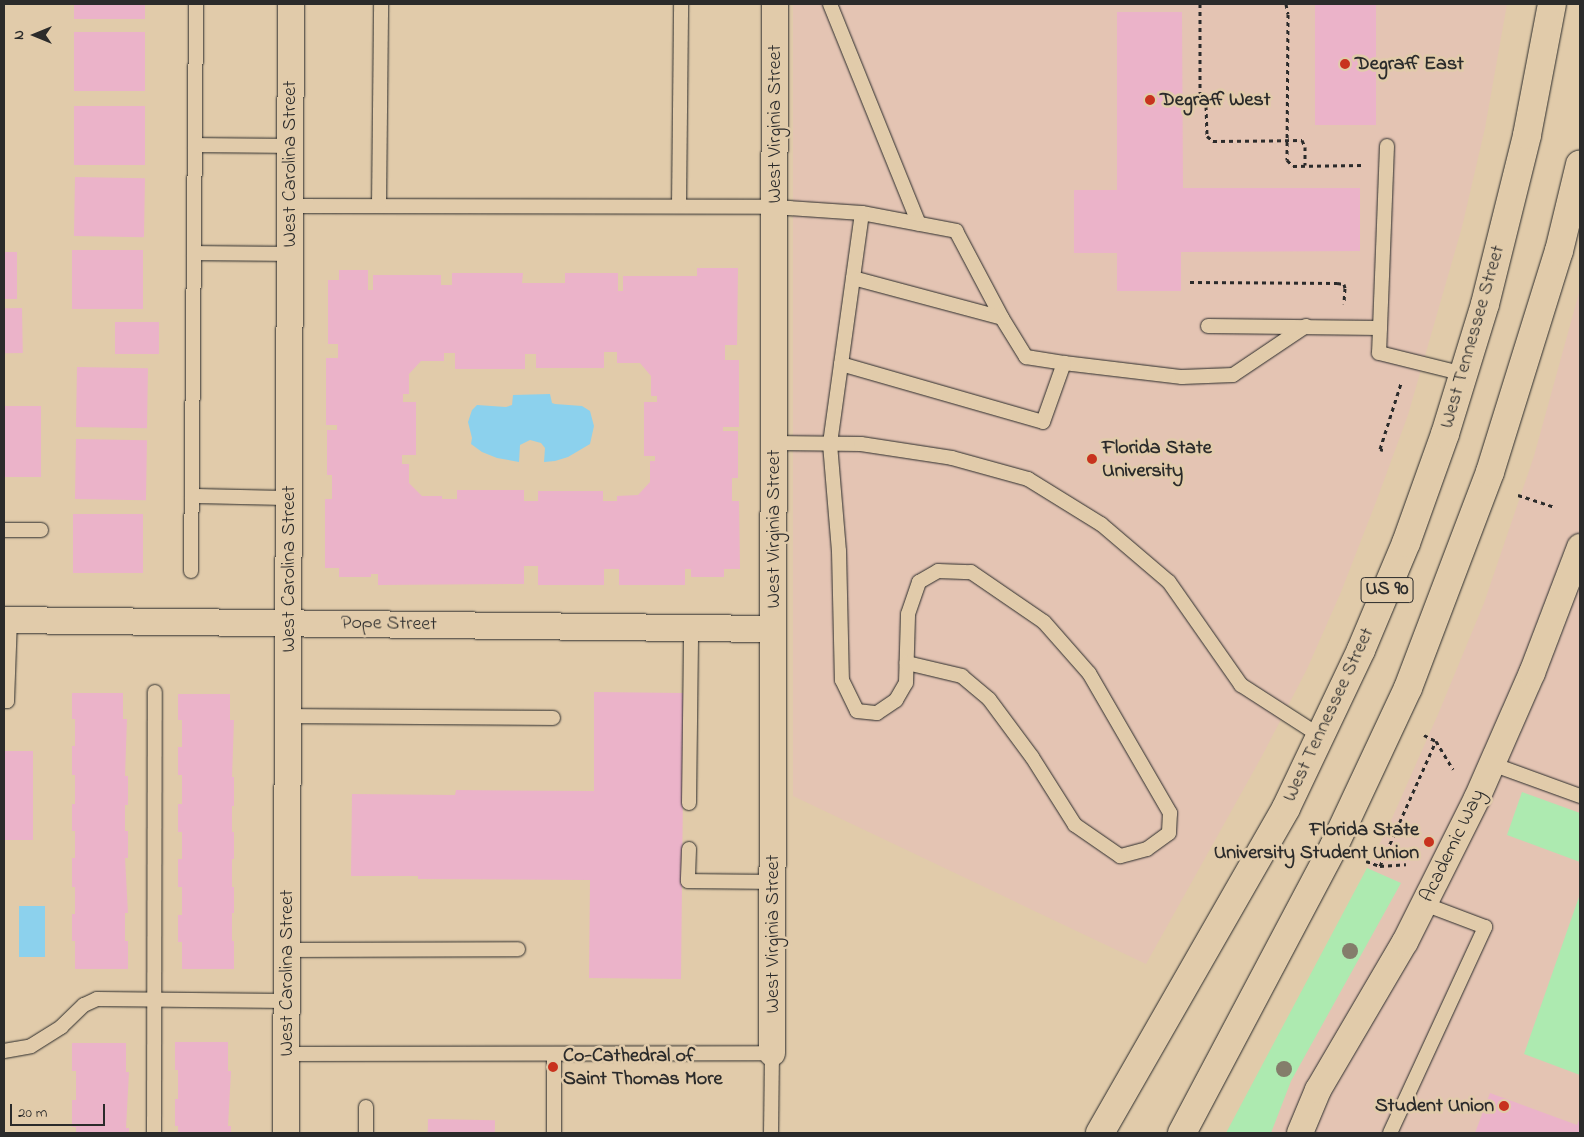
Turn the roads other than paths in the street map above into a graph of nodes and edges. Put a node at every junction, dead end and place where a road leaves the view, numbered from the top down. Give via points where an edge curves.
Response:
1 (196, 4) edge
2 (291, 4) edge
3 (381, 4) edge
4 (681, 4) edge
5 (775, 4) edge
6 (830, 4) edge
7 (1552, 4) edge
8 (195, 145) junction
9 (290, 146) junction
10 (1386, 146) dead end
11 (1580, 164) edge
12 (290, 206) junction
13 (379, 206) junction
14 (679, 206) junction
15 (774, 207) junction
16 (862, 214) junction
17 (919, 224) junction
18 (194, 253) junction
19 (290, 254) junction
20 (853, 278) junction
21 (1002, 318) junction
22 (1208, 326) dead end
23 (1306, 326) junction
24 (1380, 328) junction
25 (1064, 363) junction
26 (841, 364) junction
27 (1464, 374) junction
28 (774, 443) junction
29 (830, 444) junction
30 (192, 496) junction
31 (289, 498) junction
32 (4, 530) edge
33 (41, 530) dead end
34 (1580, 552) edge
35 (191, 571) dead end
36 (7, 620) edge
37 (288, 624) junction
38 (691, 628) junction
39 (774, 629) junction
40 (907, 663) junction
41 (155, 692) dead end
42 (4, 700) edge
43 (288, 716) junction
44 (553, 718) dead end
45 (1320, 736) junction
46 (1492, 764) junction
47 (1580, 796) edge
48 (689, 803) dead end
49 (689, 849) dead end
50 (773, 882) junction
51 (1424, 904) junction
52 (518, 949) dead end
53 (287, 950) junction
54 (154, 1000) junction
55 (287, 1001) junction
56 (4, 1051) edge
57 (286, 1054) junction
58 (554, 1054) junction
59 (772, 1054) junction
60 (366, 1107) dead end
61 (154, 1133) edge
62 (286, 1133) edge
63 (366, 1133) edge
64 (554, 1133) edge
65 (771, 1133) edge
66 (1100, 1133) edge
67 (1182, 1133) edge
68 (1300, 1133) edge
69 (1390, 1133) edge

1 - 8 lane
2 - 9 street, West Carolina Street
3 - 13 lane
4 - 14 lane
5 - 15 street, West Virginia Street
6 - 17 lane
7 - 27 main road, West Tennessee Street / US 90 via 1514,194
8 - 9 lane
8 - 18 lane
9 - 12 street, West Carolina Street
10 - 24 lane
11 - 67 main road, US 90 via 1559,251 1499,444 1408,688 1334,846
12 - 13 lane
12 - 19 street, West Carolina Street
13 - 14 lane
14 - 15 lane
15 - 16 lane
15 - 28 street, West Virginia Street
16 - 17 lane
16 - 20 lane
17 - 21 lane via 956,231
18 - 19 lane
18 - 30 lane
19 - 31 street, West Carolina Street
20 - 21 lane
20 - 26 lane
21 - 25 lane via 1026,357
22 - 23 lane
23 - 24 lane
23 - 25 lane via 1233,375 1182,377
24 - 27 lane via 1379,353
25 - 26 lane via 1043,422
26 - 29 lane
27 - 45 main road, West Tennessee Street / US 90 via 1406,543
28 - 29 lane
28 - 39 street, West Virginia Street
29 - 40 lane via 838,551 842,680 857,711 877,714 896,700 906,683
29 - 45 lane via 861,444 952,458 1028,479 1101,524 1169,582 1241,685
30 - 31 lane
30 - 35 lane
31 - 37 street, West Carolina Street
32 - 33 lane
34 - 46 street, Academic Way
36 - 37 street, Pope Street
36 - 42 lane via 7,701
37 - 38 street, Pope Street
37 - 43 street, West Carolina Street
38 - 39 street, Pope Street
38 - 48 lane
39 - 50 street, West Virginia Street
40 - 40 lane via 908,614 920,582 938,571 971,572 1044,622 1089,673 1170,813 1169,833 1147,849 1120,856 1075,825 1032,756 989,699 962,676
41 - 54 lane
43 - 44 lane
43 - 53 street, West Carolina Street
45 - 66 main road, West Tennessee Street / US 90 via 1281,817
46 - 47 lane
46 - 51 street, Academic Way
49 - 50 lane via 688,881
50 - 59 street, West Virginia Street
51 - 68 street, Academic Way via 1318,1090
51 - 69 lane via 1486,926
52 - 53 lane
53 - 55 street, West Carolina Street
54 - 55 lane
54 - 56 lane via 97,999 84,1005 61,1027 31,1046
54 - 61 lane
55 - 57 street, West Carolina Street
57 - 58 lane
57 - 62 street, West Carolina Street
58 - 59 lane
58 - 64 lane
59 - 65 lane
60 - 63 lane

